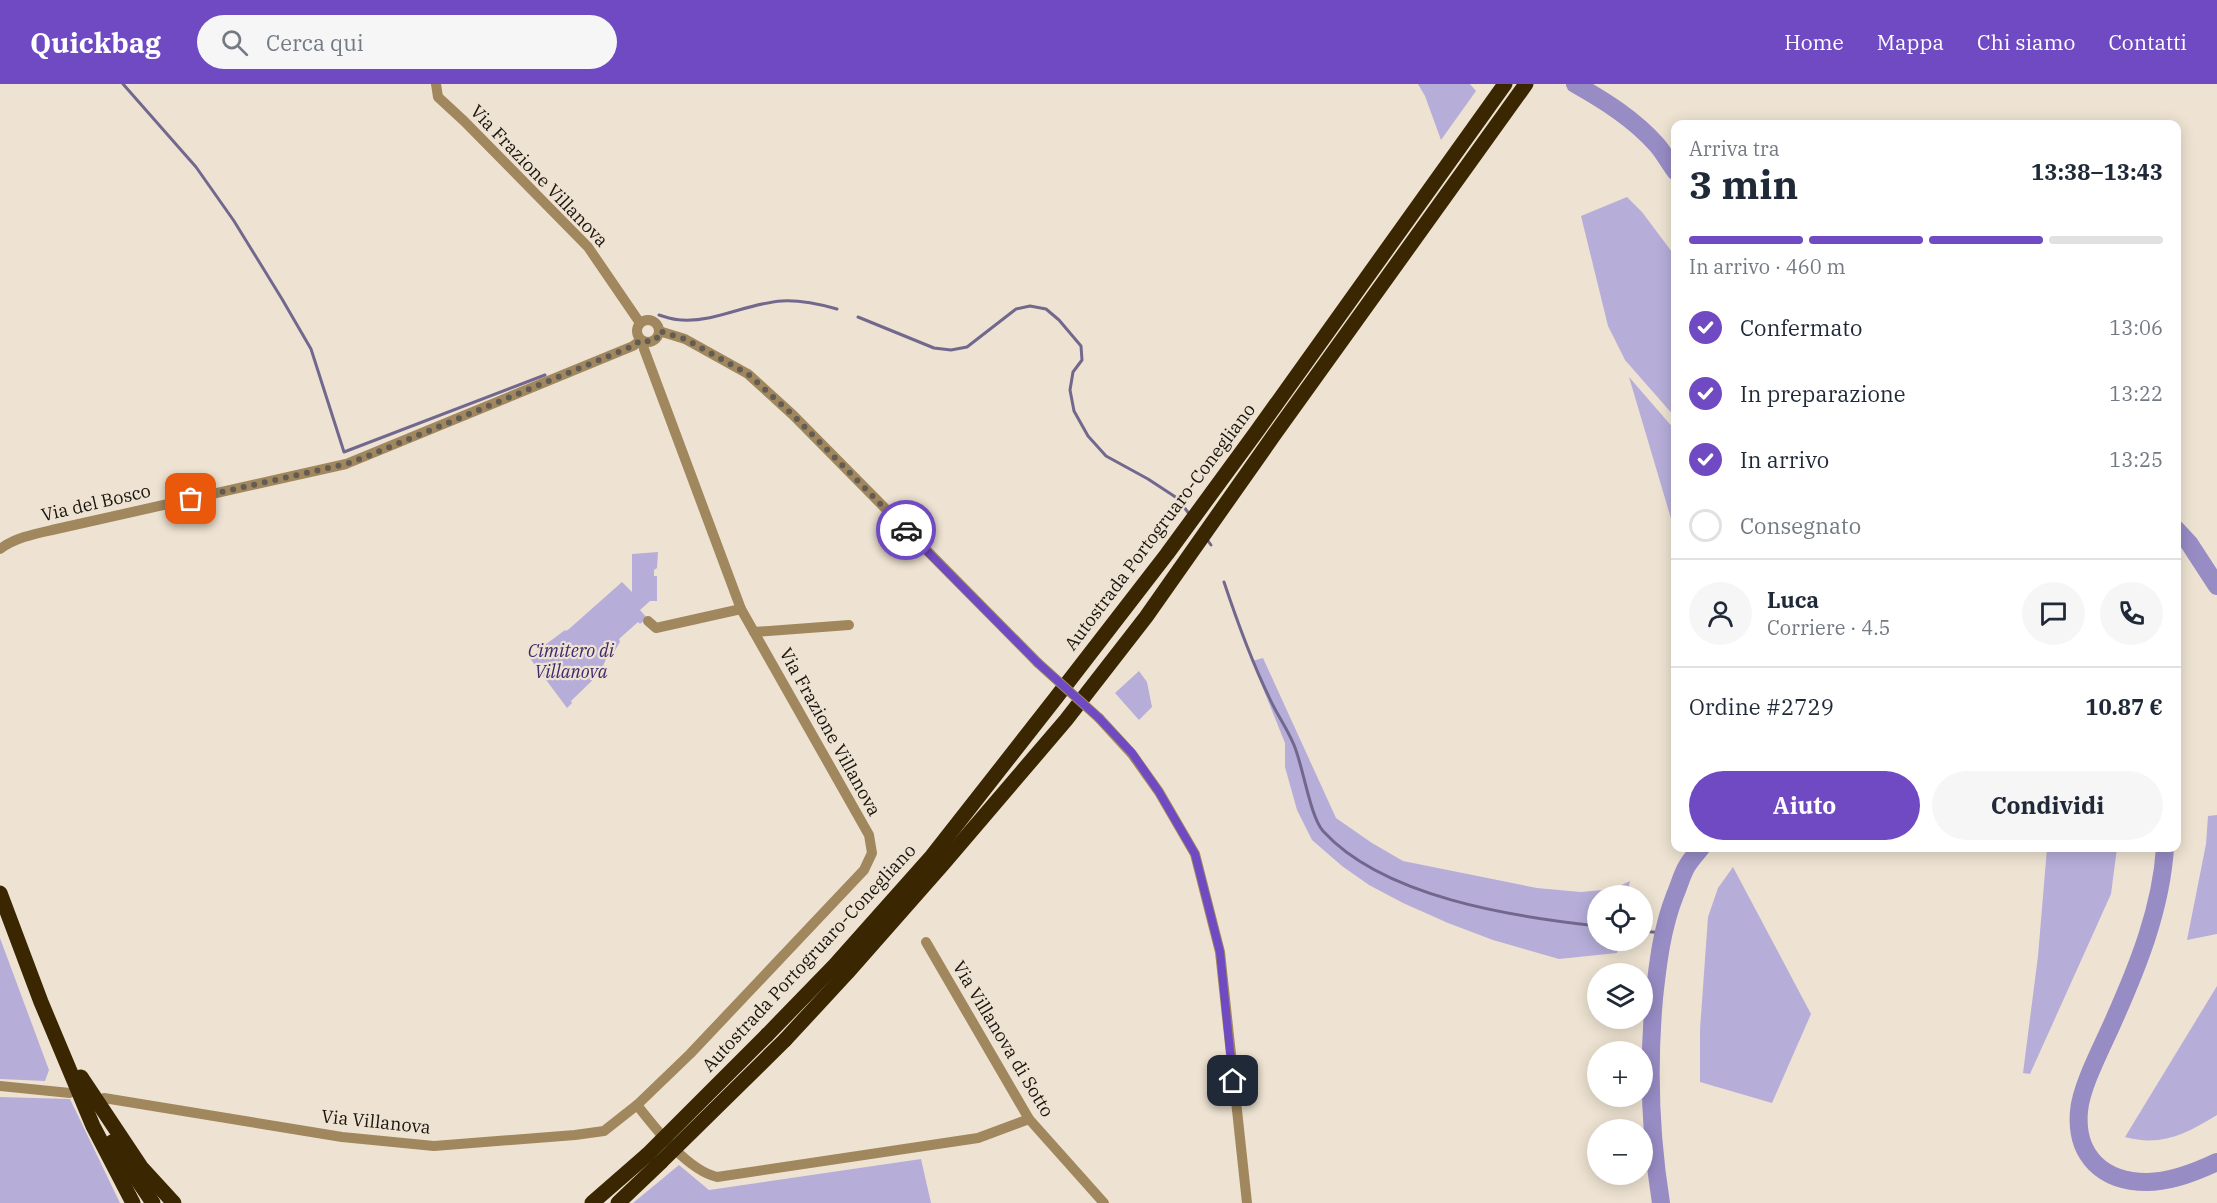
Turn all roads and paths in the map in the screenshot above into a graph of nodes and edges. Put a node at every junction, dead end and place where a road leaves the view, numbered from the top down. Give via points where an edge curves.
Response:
1 (435, 84) edge
2 (1505, 84) edge
3 (1526, 84) edge
4 (640, 323) junction
5 (659, 331) junction
6 (642, 340) junction
7 (0, 549) edge
8 (741, 609) junction
9 (648, 621) dead end
10 (849, 625) dead end
11 (754, 632) junction
12 (0, 893) edge
13 (926, 942) dead end
14 (61, 1047) junction
15 (0, 1086) edge
16 (70, 1093) dead end
17 (104, 1098) dead end
18 (637, 1105) junction
19 (1029, 1119) junction
20 (615, 1182) junction
21 (134, 1203) edge
22 (153, 1203) edge
23 (174, 1203) edge
24 (586, 1203) edge
25 (592, 1203) edge
26 (620, 1203) edge
27 (1104, 1203) edge
28 (1247, 1203) edge

1 - 4 street, Via Frazione Villanova via 438,97 588,247
2 - 20 highway, Autostrada Portogruaro-Conegliano, bridge via 1167,554 932,856 767,1035
3 - 26 highway, Autostrada Portogruaro-Conegliano, bridge via 1146,617 1066,720 847,974
4 - 5 street via 654,321
4 - 6 street via 637,332
5 - 6 street via 654,340
5 - 28 street, bridge via 685,339 748,374 793,415 1038,663 1099,718 1132,753 1152,782 1195,854 1220,952
6 - 7 street, Via del Bosco via 346,464 52,530 24,537
6 - 8 street, Via Frazione Villanova
8 - 9 street via 656,628
8 - 11 street, Via Frazione Villanova
10 - 11 street
11 - 18 street, Via Frazione Villanova via 869,835 872,853 864,870
12 - 14 highway
13 - 19 street, Via Villanova di Sotto
14 - 21 highway via 93,1126
14 - 22 highway via 116,1149
14 - 23 highway via 141,1167
15 - 16 street
17 - 18 street, Via Villanova via 330,1135 434,1146 604,1131
18 - 19 street via 698,1170 717,1177 978,1138
19 - 27 street, Via Villanova di Sotto
20 - 24 highway
20 - 25 highway, Autostrada Portogruaro-Conegliano

